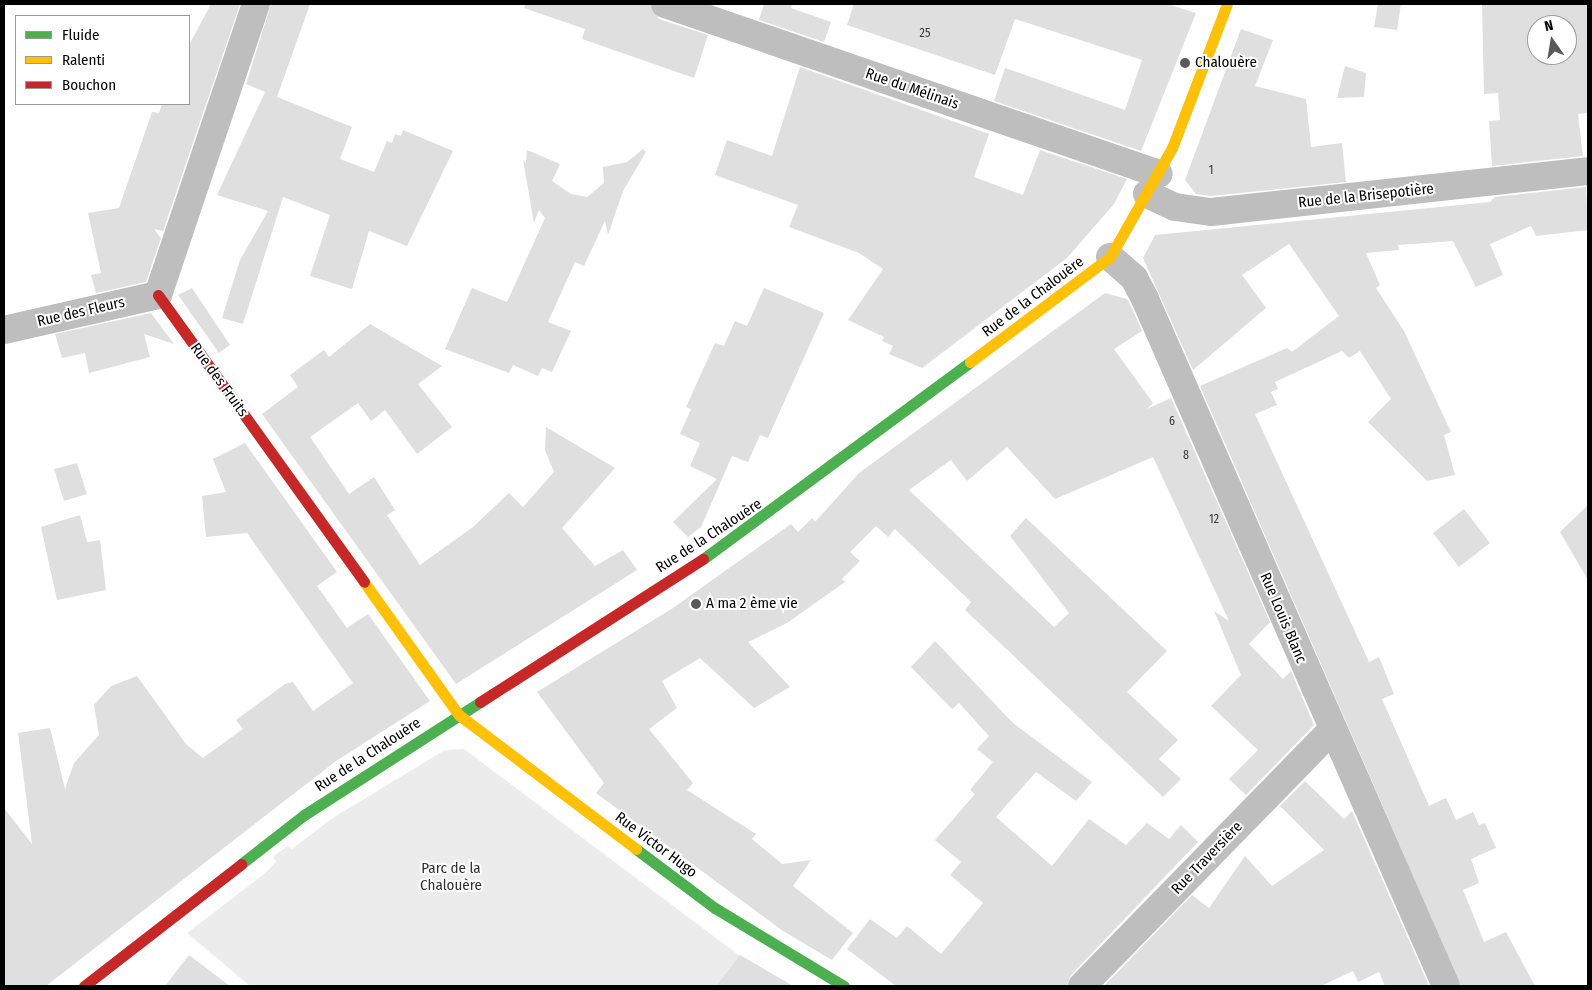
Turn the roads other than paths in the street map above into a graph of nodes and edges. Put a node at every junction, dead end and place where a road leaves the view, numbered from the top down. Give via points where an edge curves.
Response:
1 (256, 4) edge
2 (665, 4) edge
3 (1227, 4) edge
4 (1588, 171) edge
5 (1153, 184) junction
6 (1110, 257) junction
7 (158, 295) junction
8 (4, 330) edge
9 (459, 715) junction
10 (1332, 730) junction
11 (84, 986) edge
12 (844, 986) edge
13 (1082, 986) edge
14 (1446, 986) edge

1 - 7 street
2 - 5 street, Rue du Mélinais
3 - 5 street, Rue de la Chalouère
4 - 5 street, Rue de la Brisepotière via 1211,212 1175,207
5 - 6 street, Rue de la Chalouère
6 - 9 street, Rue de la Chalouère via 728,544
6 - 10 street, Rue Louis Blanc via 1134,278 1145,299
7 - 8 street, Rue des Fleurs
7 - 9 street, Rue des Fruits
9 - 11 street, Rue de la Chalouère via 304,815
9 - 12 street, Rue Victor Hugo via 715,908
10 - 13 street, Rue Traversière
10 - 14 street, Rue Louis Blanc

